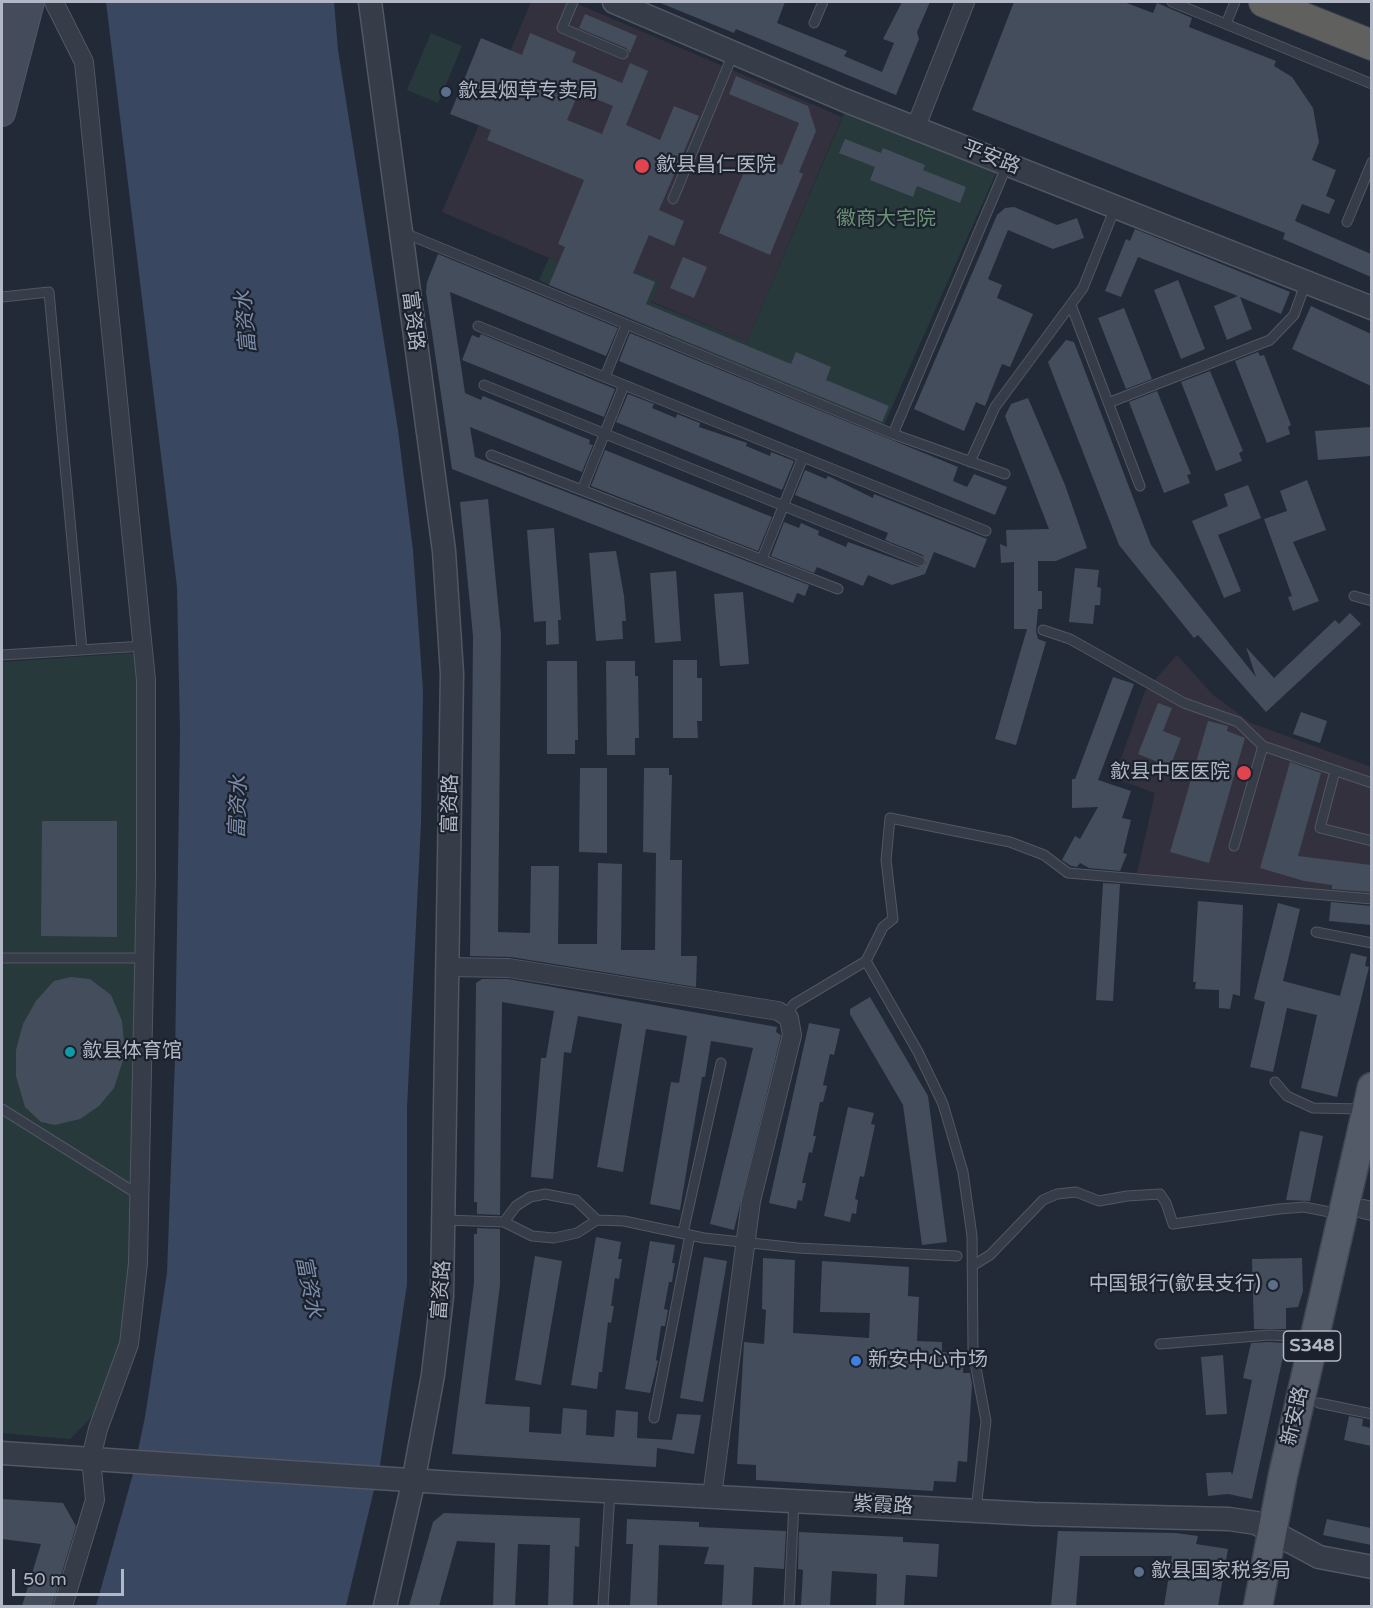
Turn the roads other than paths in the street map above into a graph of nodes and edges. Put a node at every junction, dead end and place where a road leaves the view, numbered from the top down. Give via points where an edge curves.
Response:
1 (12, 2) edge
2 (32, 2) edge
3 (54, 2) edge
4 (370, 2) edge
5 (573, 2) edge
6 (614, 2) edge
7 (823, 2) edge
8 (964, 2) edge
9 (1172, 2) edge
10 (1235, 2) edge
11 (1264, 2) edge
12 (1318, 2) edge
13 (814, 23) dead end
14 (1371, 23) edge
15 (1226, 24) junction
16 (1371, 45) edge
17 (2, 49) edge
18 (733, 53) junction
19 (623, 54) dead end
20 (1371, 84) edge
21 (2, 113) edge
22 (915, 129) junction
23 (1371, 162) edge
24 (1007, 165) junction
25 (673, 199) dead end
26 (1116, 208) junction
27 (1347, 222) dead end
28 (400, 231) junction
29 (1306, 282) junction
30 (2, 297) edge
31 (1071, 305) junction
32 (1371, 308) edge
33 (478, 326) dead end
34 (626, 326) junction
35 (605, 377) junction
36 (484, 385) dead end
37 (624, 385) junction
38 (1108, 403) junction
39 (604, 434) junction
40 (893, 434) junction
41 (491, 455) dead end
42 (803, 457) junction
43 (970, 462) junction
44 (1005, 474) dead end
45 (1140, 486) dead end
46 (582, 490) junction
47 (784, 506) junction
48 (986, 531) dead end
49 (762, 560) junction
50 (920, 561) dead end
51 (838, 589) dead end
52 (1354, 596) dead end
53 (1371, 601) edge
54 (1043, 630) dead end
55 (143, 646) junction
56 (82, 650) junction
57 (2, 655) edge
58 (1263, 746) junction
59 (1335, 771) junction
60 (1371, 783) edge
61 (1371, 841) edge
62 (1234, 846) dead end
63 (1371, 899) edge
64 (1316, 932) dead end
65 (1371, 943) edge
66 (2, 958) edge
67 (145, 958) junction
68 (866, 961) junction
69 (446, 968) junction
70 (786, 1015) junction
71 (721, 1063) dead end
72 (1275, 1082) dead end
73 (1369, 1098) edge
74 (2, 1109) edge
75 (1371, 1173) edge
76 (141, 1196) junction
77 (1359, 1212) edge
78 (445, 1220) junction
79 (597, 1220) junction
80 (504, 1222) junction
81 (686, 1234) junction
82 (747, 1242) junction
83 (957, 1256) dead end
84 (972, 1266) junction
85 (1314, 1338) junction
86 (1160, 1344) dead end
87 (1319, 1403) junction
88 (1371, 1414) edge
89 (654, 1418) dead end
90 (2, 1453) edge
91 (100, 1459) junction
92 (414, 1480) junction
93 (610, 1491) junction
94 (712, 1496) junction
95 (795, 1501) junction
96 (976, 1510) junction
97 (1281, 1537) junction
98 (1371, 1567) edge
99 (63, 1606) edge
100 (385, 1606) edge
101 (603, 1606) edge
102 (789, 1606) edge
103 (1258, 1606) edge
104 (1278, 1606) edge

1 - 17 main road
2 - 21 main road
3 - 55 street via 84,62
4 - 28 street, 富资路
5 - 19 lane via 562,28
6 - 18 street, 平安路
7 - 13 lane
8 - 22 street
9 - 15 lane
10 - 15 lane
11 - 16 highway
12 - 14 highway
15 - 20 lane
18 - 22 street, 平安路
18 - 25 lane
22 - 24 street, 平安路
23 - 27 lane
24 - 26 street, 平安路
24 - 40 lane
26 - 29 street, 平安路
26 - 31 lane via 1089,276
28 - 34 lane
28 - 69 street, 富资路 via 448,593 452,793
29 - 32 street, 平安路
29 - 38 lane via 1294,315 1270,340
30 - 56 lane via 49,292
31 - 38 lane
31 - 43 lane via 995,406
33 - 35 lane
34 - 35 lane
34 - 40 lane
35 - 37 lane
36 - 39 lane
37 - 39 lane
37 - 42 lane
38 - 45 lane
39 - 46 lane
39 - 47 lane
40 - 43 lane
41 - 46 lane
42 - 47 lane
42 - 48 lane
43 - 44 lane
46 - 49 lane
47 - 49 lane
47 - 50 lane
49 - 51 lane
52 - 53 lane
54 - 58 lane via 1070,639 1184,703 1238,722
55 - 56 lane
55 - 67 street
56 - 57 lane
58 - 59 lane
58 - 62 lane
59 - 60 lane
59 - 61 lane via 1320,828
63 - 68 lane via 1068,873 1044,855 1010,842 890,818 886,860 893,919 883,927
64 - 65 lane
66 - 67 lane
67 - 76 street
68 - 70 lane via 794,1004
68 - 84 lane via 944,1104 963,1172
69 - 70 street via 509,968
69 - 78 street, 富资路
70 - 82 street via 792,1035 751,1201
71 - 81 lane
72 - 73 lane via 1287,1095 1313,1108
73 - 77 main road, 新安路 / S348
74 - 76 lane
75 - 77 main road, 新安路 / S348
76 - 91 street via 129,1344 98,1429
77 - 84 lane via 1279,1209 1173,1224 1160,1194 1099,1201 1076,1192 1043,1200 990,1255
77 - 85 main road, 新安路 / S348
77 - 87 main road, 新安路 / S348
78 - 80 lane
78 - 92 street, 富资路 via 439,1335
79 - 80 lane via 577,1233 554,1238 532,1236
79 - 80 lane via 576,1200 545,1194 516,1206
79 - 81 lane via 624,1221
81 - 82 lane
81 - 89 lane
82 - 83 lane
82 - 94 street
84 - 96 lane via 973,1352 986,1420
85 - 86 lane via 1269,1335
85 - 97 main road, 新安路 / S348
87 - 88 lane
87 - 97 main road, 新安路 / S348
90 - 91 street, 紫霞路
91 - 92 street, 紫霞路
91 - 99 street via 95,1500
92 - 93 street, 紫霞路
92 - 100 street, 富资路
93 - 94 street, 紫霞路
93 - 101 lane
94 - 95 street, 紫霞路
95 - 96 street, 紫霞路
95 - 102 lane
96 - 97 street, 紫霞路 via 1229,1520 1256,1523
97 - 98 street, 紫霞路 via 1319,1557
97 - 103 main road, 新安路 / S348
97 - 104 main road, 新安路 / S348

